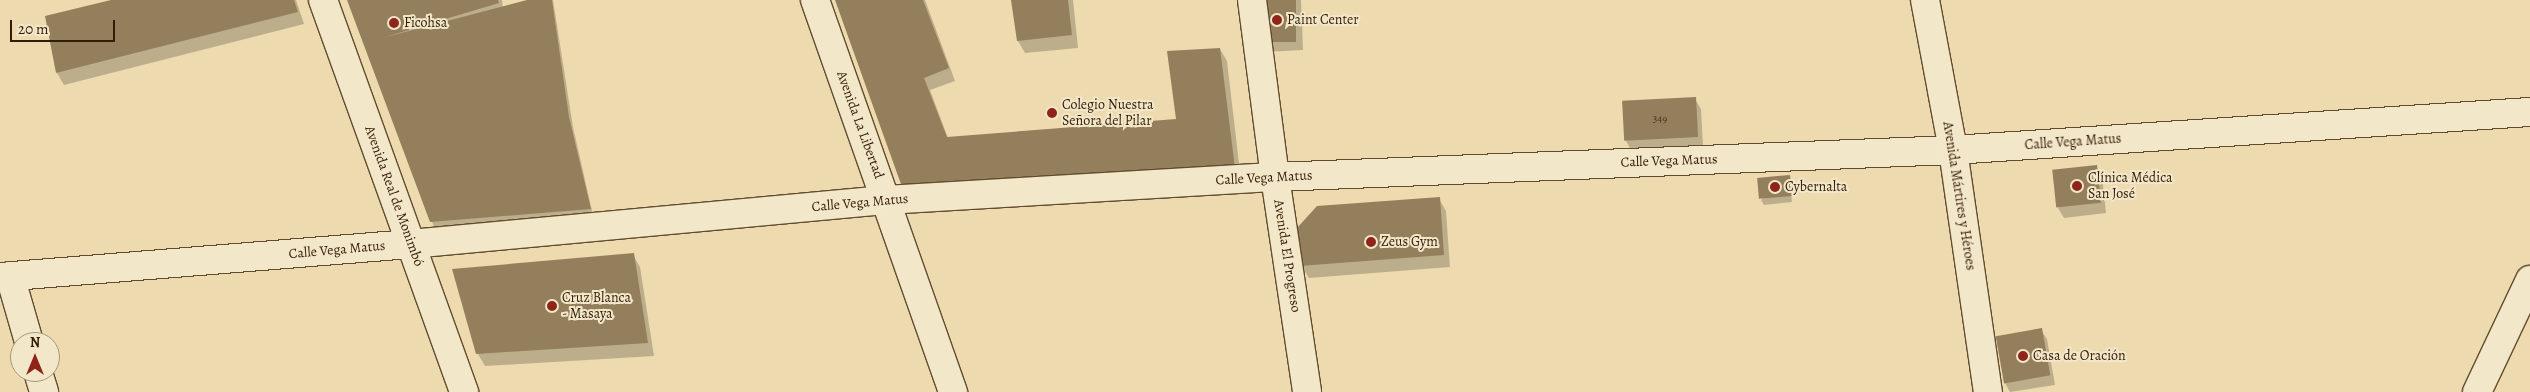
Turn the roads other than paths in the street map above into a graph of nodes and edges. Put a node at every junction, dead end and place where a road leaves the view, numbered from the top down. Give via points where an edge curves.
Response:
1 (323, 0) edge
2 (815, 0) edge
3 (1252, 0) edge
4 (1925, 0) edge
5 (2530, 112) edge
6 (1953, 150) junction
7 (1274, 177) junction
8 (887, 200) junction
9 (411, 244) junction
10 (5, 276) edge
11 (2530, 280) edge
12 (25, 332) edge
13 (464, 392) edge
14 (953, 392) edge
15 (1307, 392) edge
16 (1988, 392) edge
17 (2477, 392) edge

1 - 9 street, Avenida Real de Monimbó
2 - 8 street, Avenida La Libertad
3 - 7 street, Avenida El Progreso
4 - 6 street, Avenida Mártires y Héroes
5 - 6 street, Calle Vega Matus
6 - 7 street, Calle Vega Matus
6 - 16 street, Avenida Mártires y Héroes
7 - 8 street, Calle Vega Matus
7 - 15 street, Avenida El Progreso
8 - 9 street, Calle Vega Matus
8 - 14 street, Avenida La Libertad
9 - 10 street, Calle Vega Matus
9 - 13 street, Avenida Real de Monimbó
10 - 12 street
11 - 17 street

